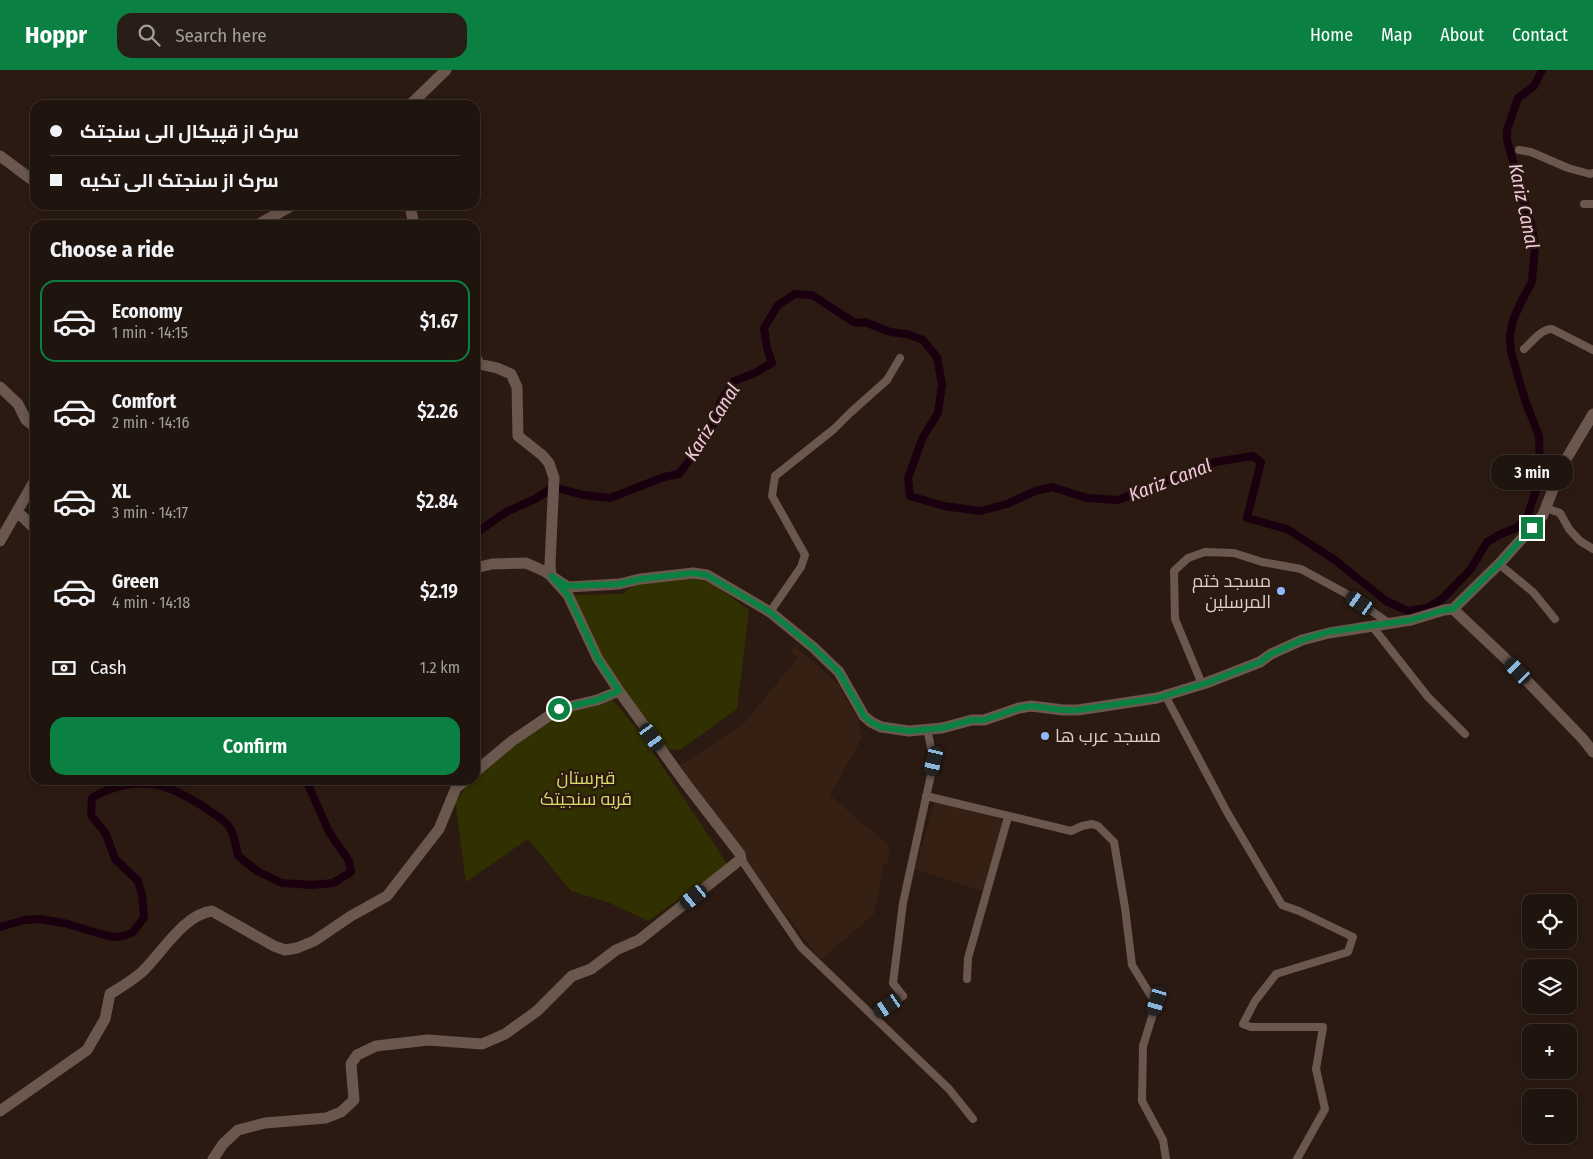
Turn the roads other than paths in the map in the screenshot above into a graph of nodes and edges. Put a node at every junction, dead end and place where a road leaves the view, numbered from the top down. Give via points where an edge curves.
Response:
1 (446, 70) edge
2 (415, 100) edge
3 (1519, 150) dead end
4 (0, 156) edge
5 (1593, 173) edge
6 (30, 178) edge
7 (284, 210) edge
8 (265, 220) edge
9 (1524, 349) dead end
10 (1593, 350) edge
11 (900, 358) dead end
12 (480, 364) edge
13 (0, 387) edge
14 (1593, 414) edge
15 (30, 423) edge
16 (30, 489) edge
17 (1546, 508) junction
18 (17, 511) junction
19 (30, 524) edge
20 (0, 541) edge
21 (1593, 549) edge
22 (1499, 564) junction
23 (480, 567) edge
24 (551, 576) junction
25 (1453, 609) junction
26 (770, 612) junction
27 (1555, 618) dead end
28 (1389, 623) junction
29 (1372, 626) junction
30 (1202, 684) junction
31 (619, 691) junction
32 (1165, 695) junction
33 (927, 729) junction
34 (1465, 734) dead end
35 (1593, 752) edge
36 (480, 768) edge
37 (460, 785) edge
38 (926, 796) junction
39 (1008, 816) junction
40 (741, 859) junction
41 (967, 979) dead end
42 (873, 1016) junction
43 (0, 1111) edge
44 (973, 1119) dead end
45 (213, 1159) edge
46 (1166, 1159) edge
47 (1297, 1159) edge

1 - 2 street
3 - 5 street via 1568,168
4 - 6 street
7 - 8 street
9 - 10 street via 1544,331 1552,329
11 - 26 street via 887,380 834,429 775,476 772,496 804,556
12 - 24 street via 511,374 517,386 518,436 549,463 554,478
13 - 15 street via 18,404
14 - 17 street via 1562,466
16 - 18 street
17 - 21 street via 1560,514 1580,541
17 - 22 street via 1543,516
18 - 19 street
18 - 20 street
22 - 25 street
22 - 27 street via 1533,592
23 - 24 street via 526,563
24 - 26 street via 568,586 619,584 693,573 707,575
24 - 31 street via 568,595 598,659
25 - 28 street
25 - 35 street via 1505,658
26 - 33 street via 839,672 864,716 871,722 881,727 909,731
28 - 29 street
28 - 30 street via 1345,593 1301,569 1234,553 1205,552 1188,558 1174,571 1175,619
29 - 30 street via 1328,632 1302,640 1260,662
29 - 34 street via 1428,697
30 - 32 street
31 - 36 street via 559,709
31 - 40 street
32 - 33 street via 1078,710 1032,706 984,720
32 - 47 street via 1227,812 1282,905 1353,937 1348,952 1276,974 1255,1001 1243,1024 1323,1027 1316,1069 1325,1109
33 - 38 street via 934,761
37 - 43 street via 440,829 387,896 314,941 285,950 212,911 203,912 164,946 142,972 110,994 105,1018 87,1050
38 - 39 street
38 - 42 street via 903,903 893,983 903,996
39 - 41 street via 968,958
39 - 46 street via 1071,831 1092,824 1114,842 1132,965 1157,1001 1143,1046 1142,1101 1163,1140
40 - 42 street via 801,947
40 - 45 street via 639,940 616,950 591,969 572,976 537,1011 505,1034 482,1044 428,1040 376,1046 357,1055 351,1064 354,1100 340,1112 326,1118 238,1130
42 - 44 street via 949,1089

